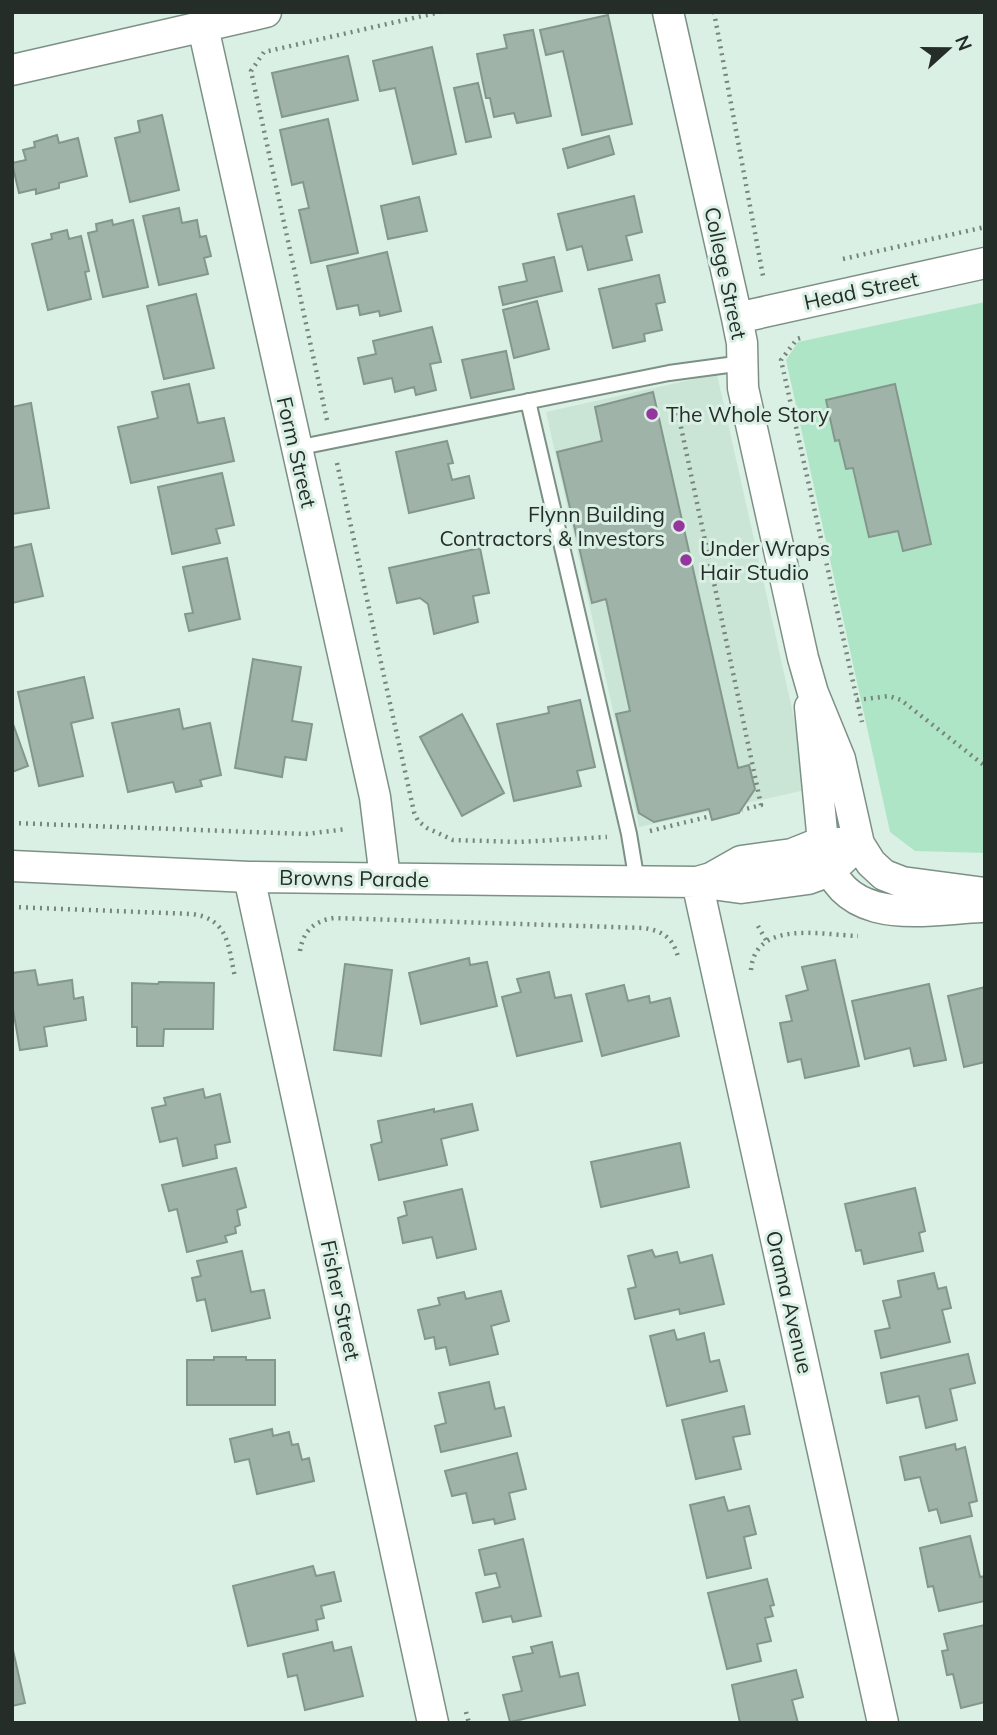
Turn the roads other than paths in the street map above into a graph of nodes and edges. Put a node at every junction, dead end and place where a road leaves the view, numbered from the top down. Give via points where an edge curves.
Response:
1 (266, 12) edge
2 (668, 12) edge
3 (203, 27) junction
4 (12, 70) edge
5 (985, 263) edge
6 (737, 318) junction
7 (743, 363) junction
8 (528, 401) junction
9 (296, 448) junction
10 (803, 658) junction
11 (822, 842) junction
12 (859, 844) junction
13 (12, 866) edge
14 (831, 871) junction
15 (249, 877) junction
16 (385, 878) junction
17 (636, 882) junction
18 (697, 882) junction
19 (985, 893) edge
20 (985, 907) edge
21 (433, 1723) edge
22 (883, 1723) edge

1 - 3 street
2 - 6 street, College Street
3 - 4 street
3 - 9 street, Form Street
5 - 6 street, Head Street
6 - 7 street, College Street
7 - 8 lane
7 - 10 street, College Street via 745,395
8 - 9 lane
8 - 17 lane via 629,834
9 - 16 street, Form Street via 375,797
10 - 11 street, College Street
10 - 12 street, College Street via 840,759
11 - 12 street, Browns Parade
11 - 14 street
11 - 18 street, Browns Parade via 792,854 741,861
12 - 14 street, Browns Parade
12 - 19 street via 877,870 893,879
13 - 15 street, Browns Parade
14 - 18 street, Browns Parade via 756,888
14 - 20 street via 846,892 874,908
15 - 16 street, Browns Parade
15 - 21 street, Fisher Street
16 - 17 street, Browns Parade
17 - 18 street, Browns Parade
18 - 22 street, Orama Avenue

